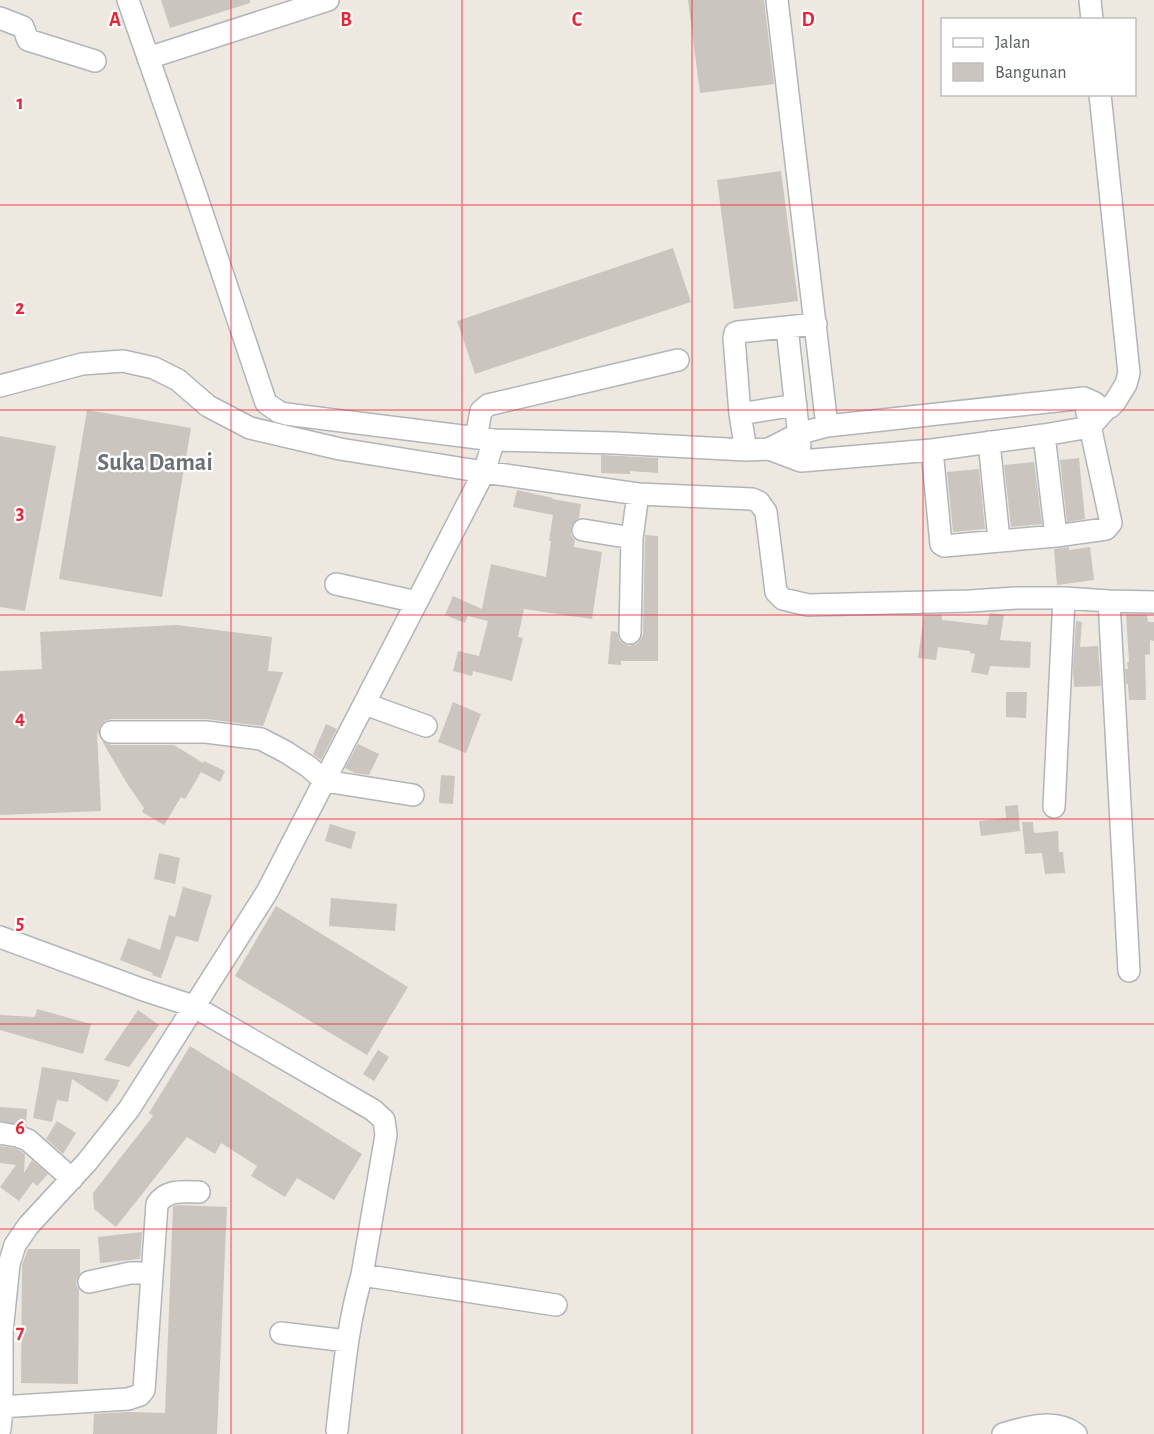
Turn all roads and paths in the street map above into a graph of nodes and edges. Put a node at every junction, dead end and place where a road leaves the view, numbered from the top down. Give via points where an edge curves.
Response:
1 (128, 0) edge
2 (328, 0) edge
3 (777, 0) edge
4 (1090, 0) edge
5 (0, 18) edge
6 (1092, 18) edge
7 (148, 58) junction
8 (95, 61) dead end
9 (1100, 96) edge
10 (816, 324) junction
11 (788, 327) junction
12 (678, 360) dead end
13 (0, 386) edge
14 (1084, 398) junction
15 (796, 405) junction
16 (1106, 409) junction
17 (740, 414) junction
18 (827, 426) junction
19 (1090, 427) junction
20 (798, 434) junction
21 (1044, 435) junction
22 (485, 439) junction
23 (989, 442) junction
24 (769, 449) junction
25 (746, 450) junction
26 (932, 450) junction
27 (801, 461) junction
28 (484, 472) junction
29 (638, 494) junction
30 (583, 530) dead end
31 (1056, 536) junction
32 (632, 538) junction
33 (999, 540) junction
34 (336, 584) dead end
35 (1064, 598) junction
36 (1109, 601) junction
37 (417, 602) junction
38 (1154, 602) edge
39 (630, 633) dead end
40 (365, 704) junction
41 (426, 726) dead end
42 (111, 732) dead end
43 (325, 781) junction
44 (413, 795) dead end
45 (1054, 807) dead end
46 (0, 937) edge
47 (1129, 970) dead end
48 (193, 1006) junction
49 (0, 1133) edge
50 (72, 1179) junction
51 (199, 1192) dead end
52 (152, 1273) junction
53 (362, 1275) junction
54 (89, 1282) dead end
55 (556, 1305) dead end
56 (281, 1333) dead end
57 (347, 1341) junction
58 (1, 1407) edge
59 (0, 1429) edge
60 (337, 1431) dead end
61 (1003, 1434) edge
62 (1076, 1434) edge

1 - 7 street
2 - 7 street
3 - 10 street
4 - 6 street
5 - 8 street via 23,27 28,40
7 - 22 street via 266,403 286,414
9 - 16 street via 1130,373 1115,402
10 - 11 street
10 - 18 street
11 - 15 street
11 - 17 street via 735,333
12 - 22 street via 488,405 481,411
13 - 28 street via 82,364 123,361 154,368 178,380 208,406 250,428 340,449
14 - 16 street
14 - 18 street
14 - 19 street
15 - 17 street
15 - 20 street
16 - 19 street
17 - 25 street
18 - 20 street
19 - 21 street
19 - 31 street via 1111,524 1106,529
20 - 24 street
20 - 27 street
21 - 23 street
21 - 31 street
22 - 25 street
22 - 28 street
23 - 26 street
23 - 33 street
24 - 25 street
24 - 27 street
26 - 27 street
26 - 33 street via 941,544
28 - 29 street
28 - 37 street
29 - 32 street
29 - 35 street via 759,502 765,512 776,592 783,599 808,606
30 - 32 street
31 - 33 street
32 - 39 street
34 - 37 street
35 - 36 street
35 - 45 street
36 - 38 street
36 - 47 street
37 - 40 street
40 - 41 street
40 - 43 street
42 - 43 street via 206,732 261,739
43 - 44 street
43 - 48 street via 267,892
46 - 48 street
48 - 50 street via 129,1109
48 - 53 street via 384,1120 386,1135
49 - 50 street via 28,1140
50 - 58 street via 23,1233 9,1264 2,1332
51 - 52 street via 165,1195 157,1204
52 - 54 street via 130,1273
52 - 58 street via 144,1390 140,1395 128,1400
53 - 55 street
53 - 57 street
56 - 57 street
57 - 60 street
58 - 59 street
61 - 62 street via 1049,1424

